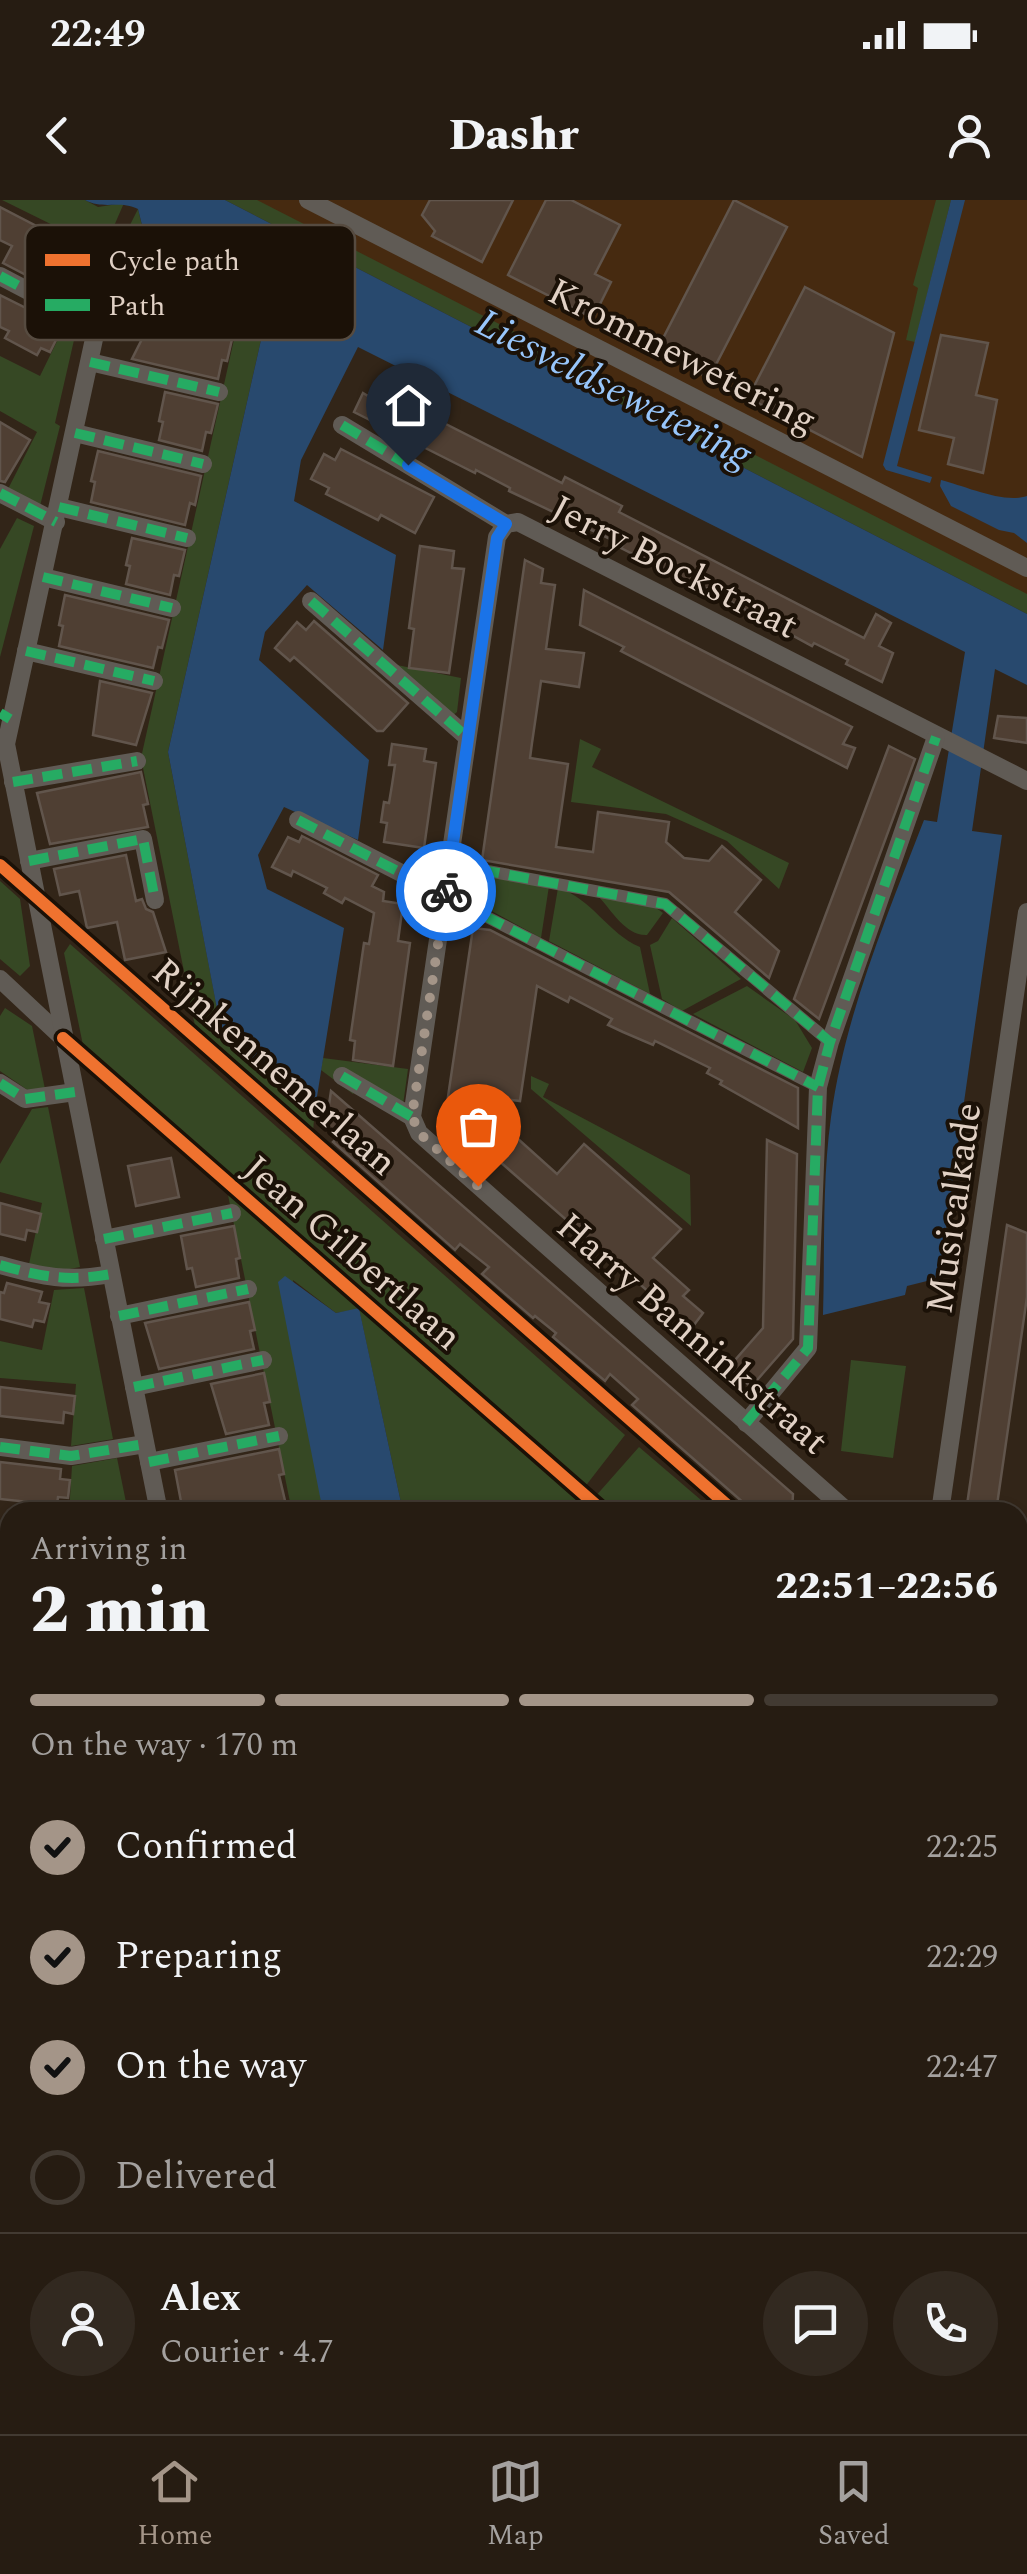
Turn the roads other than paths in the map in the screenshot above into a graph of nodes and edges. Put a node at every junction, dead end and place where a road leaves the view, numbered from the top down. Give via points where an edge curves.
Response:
1 (308, 200) edge
2 (0, 276) edge
3 (25, 289) edge
4 (94, 340) edge
5 (90, 362) junction
6 (219, 392) dead end
7 (342, 426) dead end
8 (75, 433) junction
9 (203, 464) dead end
10 (0, 493) edge
11 (57, 515) junction
12 (506, 524) junction
13 (187, 538) dead end
14 (1027, 568) edge
15 (43, 578) junction
16 (311, 601) dead end
17 (172, 608) dead end
18 (26, 651) junction
19 (154, 682) dead end
20 (5, 716) edge
21 (467, 737) junction
22 (942, 740) junction
23 (137, 761) dead end
24 (1027, 781) edge
25 (14, 782) junction
26 (298, 820) dead end
27 (29, 861) junction
28 (450, 864) junction
29 (446, 896) junction
30 (155, 900) dead end
31 (1027, 912) edge
32 (0, 980) edge
33 (64, 1038) junction
34 (830, 1042) junction
35 (342, 1076) dead end
36 (0, 1083) edge
37 (818, 1086) junction
38 (75, 1092) junction
39 (412, 1116) junction
40 (232, 1213) dead end
41 (104, 1238) junction
42 (0, 1265) edge
43 (111, 1274) junction
44 (248, 1289) dead end
45 (120, 1316) junction
46 (264, 1360) dead end
47 (134, 1386) junction
48 (746, 1423) junction
49 (279, 1436) dead end
50 (0, 1448) edge
51 (147, 1453) junction
52 (156, 1502) edge
53 (837, 1502) edge
54 (941, 1502) edge

1 - 14 street, Krommewetering
2 - 3 street
4 - 5 street
5 - 6 street
5 - 8 street
7 - 12 street, Jerry Bockstraat
8 - 9 street
8 - 11 street
10 - 11 street
11 - 13 street
11 - 15 street
12 - 21 street via 497,538
12 - 22 street, Jerry Bockstraat via 518,522
15 - 17 street
15 - 18 street
16 - 21 street
18 - 19 street
18 - 20 street
20 - 25 street
21 - 28 street
22 - 24 street, Jerry Bockstraat
22 - 34 street
23 - 25 street
25 - 27 street
26 - 29 street
27 - 30 street via 143,839
27 - 33 street
28 - 29 street
28 - 34 street via 665,904
29 - 37 street
29 - 39 street
31 - 54 street, Musicalkade
32 - 33 street
33 - 38 street
34 - 37 street
35 - 39 street, Harry Banninkstraat
36 - 38 street via 26,1099
37 - 48 street via 808,1348
38 - 41 street
39 - 48 street, Harry Banninkstraat via 419,1133
40 - 41 street
41 - 43 street
42 - 43 street via 51,1279
43 - 45 street
44 - 45 street
45 - 47 street
46 - 47 street
47 - 51 street
48 - 53 street, Harry Banninkstraat
49 - 51 street
50 - 51 street via 71,1456
51 - 52 street

